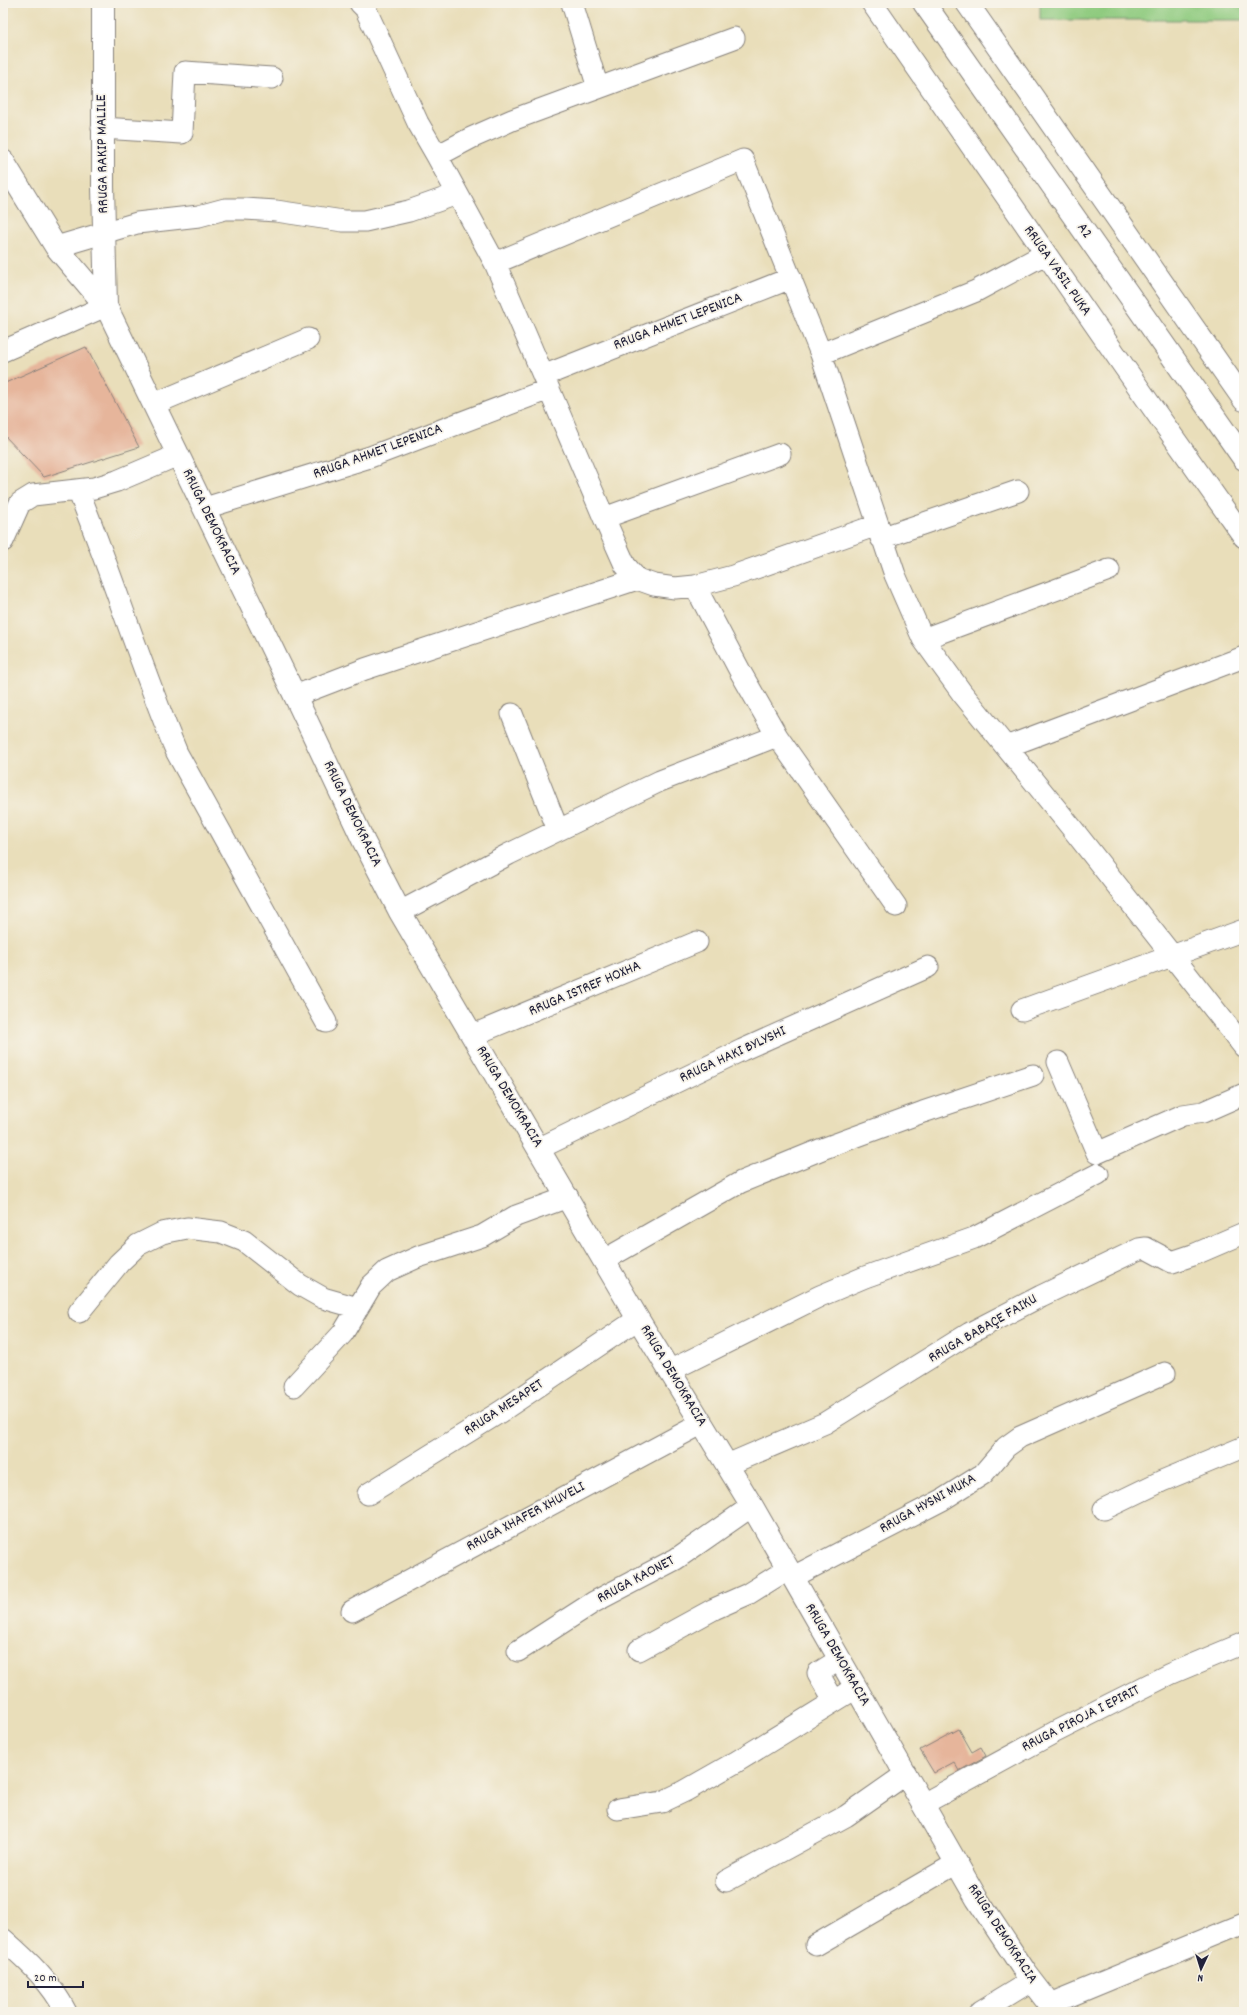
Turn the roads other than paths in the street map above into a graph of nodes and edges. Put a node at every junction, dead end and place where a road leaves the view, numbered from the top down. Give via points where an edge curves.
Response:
1 (103, 3) edge
2 (360, 3) edge
3 (572, 3) edge
4 (872, 3) edge
5 (924, 3) edge
6 (967, 3) edge
7 (734, 38) dead end
8 (272, 78) dead end
9 (598, 88) junction
10 (102, 128) junction
11 (437, 156) junction
12 (3, 161) edge
13 (457, 194) junction
14 (105, 232) junction
15 (56, 247) junction
16 (1045, 254) junction
17 (494, 263) junction
18 (791, 278) junction
19 (106, 306) junction
20 (308, 339) dead end
21 (3, 351) edge
22 (822, 354) junction
23 (546, 382) junction
24 (1244, 400) edge
25 (154, 404) junction
26 (780, 454) dead end
27 (178, 455) junction
28 (1244, 459) edge
29 (78, 490) junction
30 (1018, 491) dead end
31 (205, 508) junction
32 (604, 518) junction
33 (879, 531) junction
34 (1244, 537) edge
35 (3, 541) edge
36 (1109, 570) dead end
37 (637, 579) junction
38 (695, 586) junction
39 (923, 639) junction
40 (1244, 657) edge
41 (295, 696) junction
42 (512, 714) dead end
43 (777, 736) junction
44 (1006, 747) junction
45 (558, 830) junction
46 (896, 906) dead end
47 (400, 912) junction
48 (1244, 930) edge
49 (697, 942) dead end
50 (1172, 955) junction
51 (928, 967) dead end
52 (1022, 1010) dead end
53 (326, 1022) dead end
54 (473, 1035) junction
55 (1244, 1048) edge
56 (1058, 1062) dead end
57 (1033, 1074) dead end
58 (1244, 1094) edge
59 (540, 1148) junction
60 (1098, 1174) dead end
61 (568, 1197) junction
62 (1244, 1233) edge
63 (604, 1260) junction
64 (358, 1308) junction
65 (79, 1312) dead end
66 (638, 1320) junction
67 (669, 1370) junction
68 (1165, 1373) dead end
69 (294, 1386) dead end
70 (701, 1424) junction
71 (1244, 1447) edge
72 (727, 1465) junction
73 (368, 1494) dead end
74 (752, 1506) junction
75 (1104, 1509) dead end
76 (791, 1573) junction
77 (352, 1611) dead end
78 (1244, 1643) edge
79 (639, 1650) dead end
80 (518, 1651) dead end
81 (839, 1660) junction
82 (856, 1688) junction
83 (834, 1701) junction
84 (906, 1774) junction
85 (923, 1804) junction
86 (618, 1809) dead end
87 (957, 1863) junction
88 (726, 1880) dead end
89 (1244, 1924) edge
90 (3, 1939) edge
91 (816, 1945) dead end
92 (1031, 1981) junction
93 (1053, 2008) edge
94 (66, 2012) edge
95 (980, 2012) edge

1 - 10 main road, RRUGA RAKIP MALILE
2 - 11 street via 365,8 418,123
3 - 9 street
4 - 16 street, RRUGA VASIL PUKA
5 - 28 main road, A2
6 - 24 main road
7 - 9 street
8 - 10 street via 185,72 182,133
9 - 11 street via 512,120
10 - 14 main road, RRUGA RAKIP MALILE
11 - 13 street
12 - 15 main road, RRUGA DEMOKRACIA
13 - 14 street via 409,211 366,221 343,221 276,211 232,209 199,216 137,223
13 - 17 street
14 - 15 street
14 - 19 main road, RRUGA RAKIP MALILE
15 - 19 main road, RRUGA DEMOKRACIA
16 - 22 street via 976,291
16 - 34 street, RRUGA VASIL PUKA
17 - 18 street via 743,160
17 - 23 street
18 - 22 street
18 - 23 street, RRUGA AHMET LEPENICA
19 - 21 street
19 - 25 main road, RRUGA DEMOKRACIA
20 - 25 street
22 - 33 street
23 - 31 street, RRUGA AHMET LEPENICA via 370,457
23 - 32 street
25 - 27 main road, RRUGA DEMOKRACIA
26 - 32 street
27 - 29 street via 117,481
27 - 31 main road, RRUGA DEMOKRACIA
29 - 35 street via 33,495 20,503
29 - 53 street via 177,753
30 - 33 street
31 - 41 main road, RRUGA DEMOKRACIA
32 - 37 street via 625,565
33 - 38 street
33 - 39 street
36 - 39 street
37 - 38 street via 675,588
37 - 41 street via 365,669
38 - 43 street
39 - 44 street
40 - 44 street
41 - 47 main road, RRUGA DEMOKRACIA
42 - 45 street
43 - 45 street via 660,781
43 - 46 street
44 - 50 street
45 - 47 street
47 - 54 main road, RRUGA DEMOKRACIA
48 - 50 street
49 - 54 street, RRUGA ISTREF HOXHA
50 - 52 street
50 - 55 street
51 - 59 street, RRUGA HAKI BYLYSHI via 742,1050
54 - 59 main road, RRUGA DEMOKRACIA
56 - 58 street via 1097,1153 1183,1116 1203,1112
57 - 63 street via 822,1149 741,1182
59 - 61 main road, RRUGA DEMOKRACIA
60 - 67 street via 974,1238 820,1296
61 - 63 main road, RRUGA DEMOKRACIA
61 - 64 street via 516,1216 482,1236 418,1257 387,1272 371,1286
62 - 72 street, RRUGA BABAÇE FAIKU via 1172,1262 1146,1248 1139,1249 970,1333 825,1423
63 - 66 main road, RRUGA DEMOKRACIA
64 - 65 street via 323,1298 300,1285 244,1240 221,1232 187,1228 162,1233 138,1245 118,1263
64 - 69 street via 343,1333
66 - 67 main road, RRUGA DEMOKRACIA
66 - 73 street, RRUGA MESAPET via 500,1412
67 - 70 main road, RRUGA DEMOKRACIA
68 - 76 street, RRUGA HYSNI MUKA via 1020,1437 1006,1447 983,1474 942,1500
70 - 72 main road, RRUGA DEMOKRACIA
70 - 77 street, RRUGA XHAFER XHUVELI
71 - 75 street via 1162,1481
72 - 74 main road, RRUGA DEMOKRACIA
74 - 76 main road, RRUGA DEMOKRACIA
74 - 80 street, RRUGA KAONET via 676,1559 606,1596
76 - 79 street, RRUGA HYSNI MUKA via 714,1609
76 - 81 main road, RRUGA DEMOKRACIA
78 - 85 street, RRUGA PIROJA I EPIRIT via 1170,1674 1055,1732
81 - 82 main road, RRUGA DEMOKRACIA
81 - 83 street via 818,1673
82 - 83 street
82 - 84 main road, RRUGA DEMOKRACIA
83 - 86 street via 685,1791 662,1802
84 - 85 main road, RRUGA DEMOKRACIA
84 - 88 street via 846,1816
85 - 87 main road, RRUGA DEMOKRACIA
87 - 91 street
87 - 92 main road, RRUGA DEMOKRACIA via 977,1899
89 - 93 street
90 - 94 street via 31,1964 60,2000
92 - 93 main road, RRUGA DEMOKRACIA
92 - 95 street

